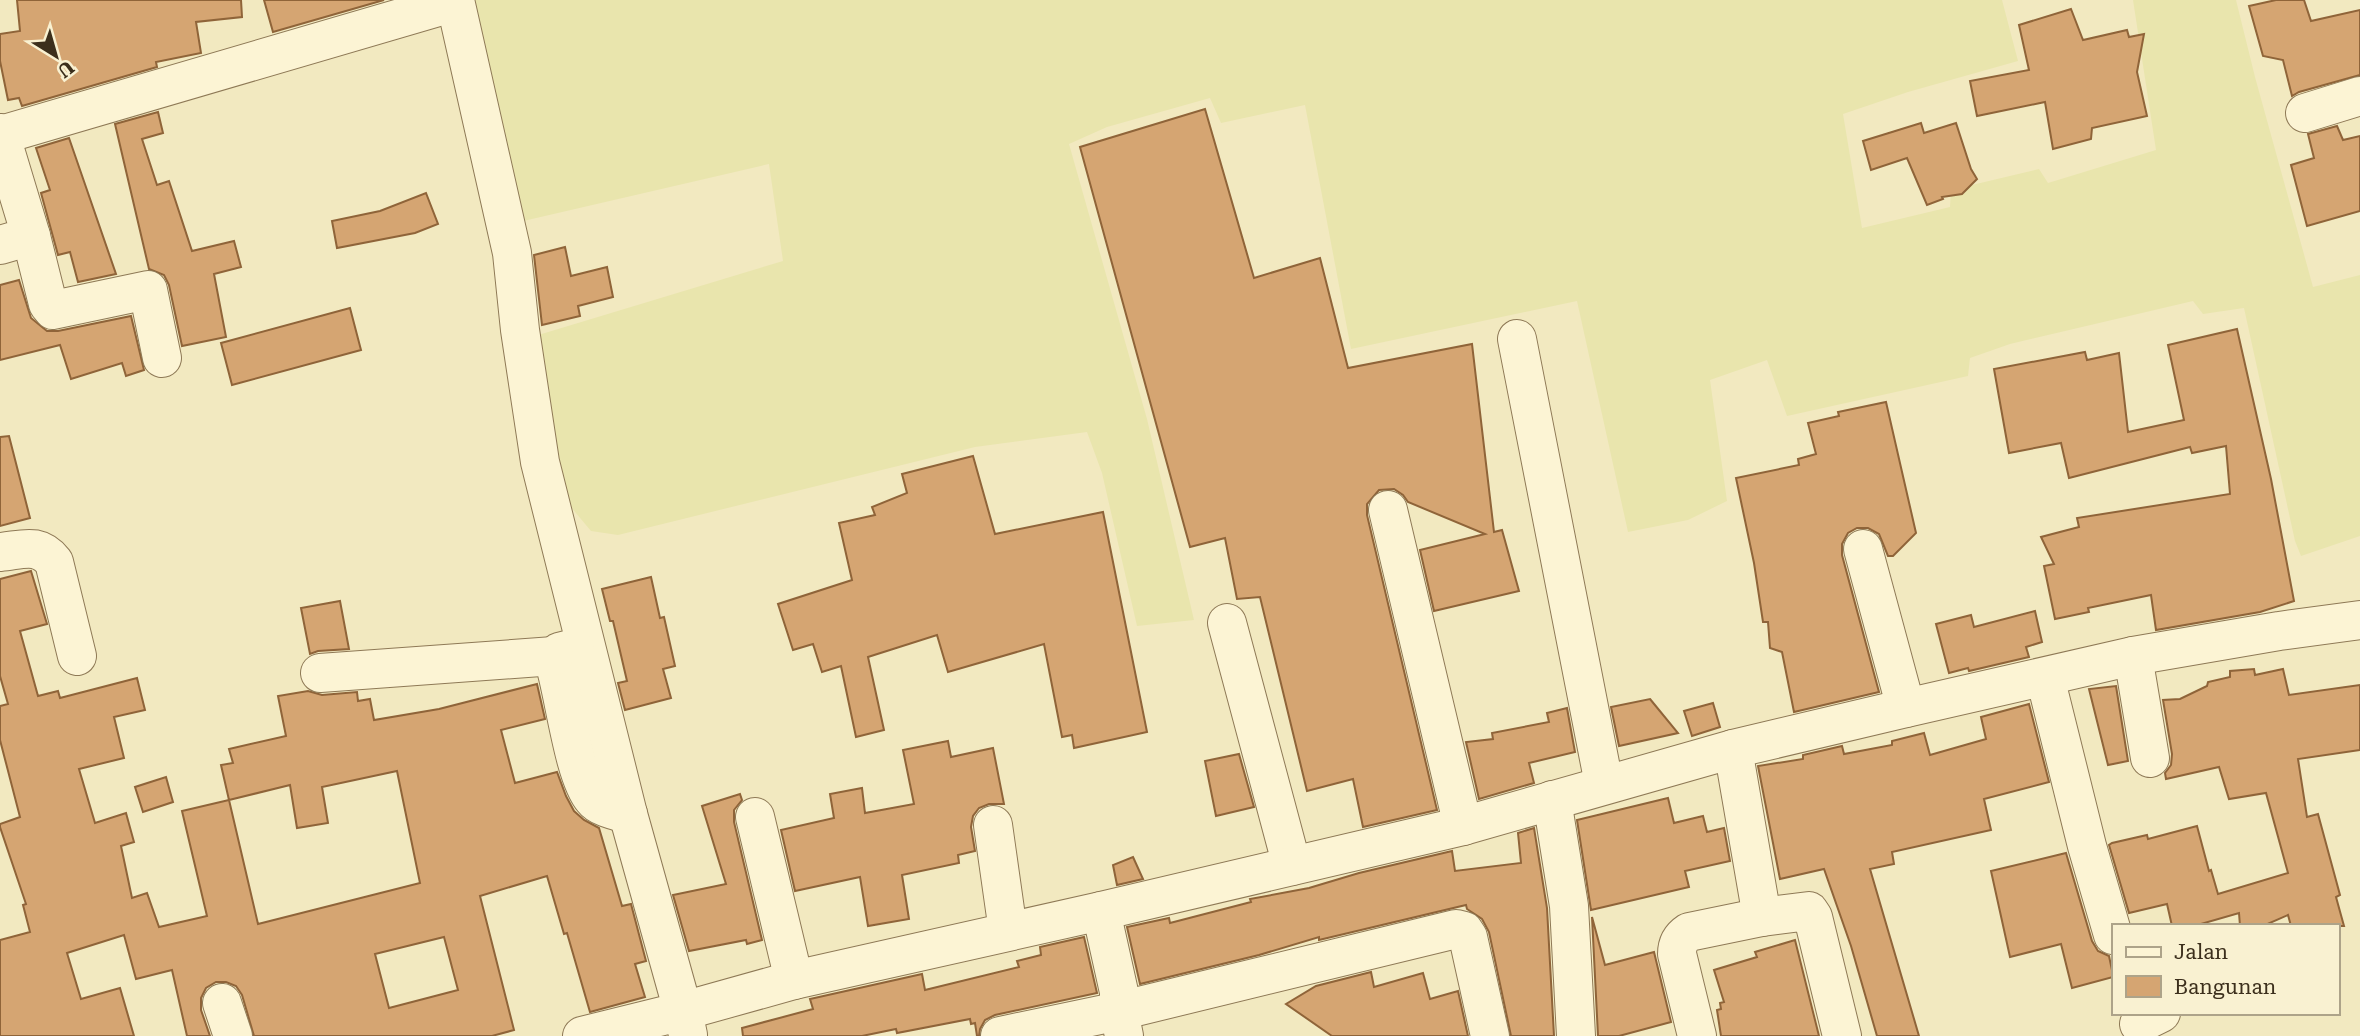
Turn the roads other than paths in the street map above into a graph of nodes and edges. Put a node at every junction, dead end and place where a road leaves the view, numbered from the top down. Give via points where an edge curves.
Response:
1 (455, 1) edge
2 (2360, 96) edge
3 (2305, 113) dead end
4 (0, 134) edge
5 (16, 241) edge
6 (1517, 339) dead end
7 (162, 358) dead end
8 (1388, 510) dead end
9 (1863, 550) dead end
10 (0, 552) edge
11 (2360, 620) edge
12 (1227, 623) dead end
13 (569, 650) junction
14 (77, 656) dead end
15 (2133, 656) junction
16 (320, 673) dead end
17 (2045, 677) junction
18 (1906, 708) junction
19 (1733, 749) junction
20 (2150, 758) dead end
21 (1604, 784) junction
22 (1552, 800) junction
23 (755, 817) dead end
24 (993, 825) dead end
25 (1463, 826) junction
26 (1292, 866) junction
27 (1759, 901) junction
28 (1101, 911) junction
29 (1007, 931) junction
30 (2112, 931) edge
31 (794, 980) junction
32 (1120, 1010) edge
33 (686, 1023) edge
34 (582, 1036) edge
35 (1000, 1036) edge
36 (1490, 1036) edge
37 (1576, 1036) edge
38 (1697, 1036) edge
39 (1842, 1036) edge

1 - 4 street
1 - 13 street via 512,253
2 - 3 street
4 - 5 street
5 - 7 street via 53,310 148,290
6 - 21 street
8 - 25 street
9 - 18 street
10 - 14 street via 37,548 54,562
11 - 15 street
12 - 26 street
13 - 16 street
13 - 33 street via 615,810
15 - 17 street
15 - 20 street
17 - 18 street
17 - 30 street
18 - 19 street
19 - 21 street
19 - 27 street
21 - 22 street
22 - 25 street
22 - 37 street via 1569,905
23 - 31 street
24 - 29 street
25 - 26 street
26 - 28 street
27 - 38 street via 1689,932 1679,941 1677,954
27 - 39 street via 1809,911 1813,917
28 - 29 street
28 - 32 street
29 - 31 street
31 - 33 street
32 - 35 street
32 - 36 street via 1460,929 1468,937
33 - 34 street

